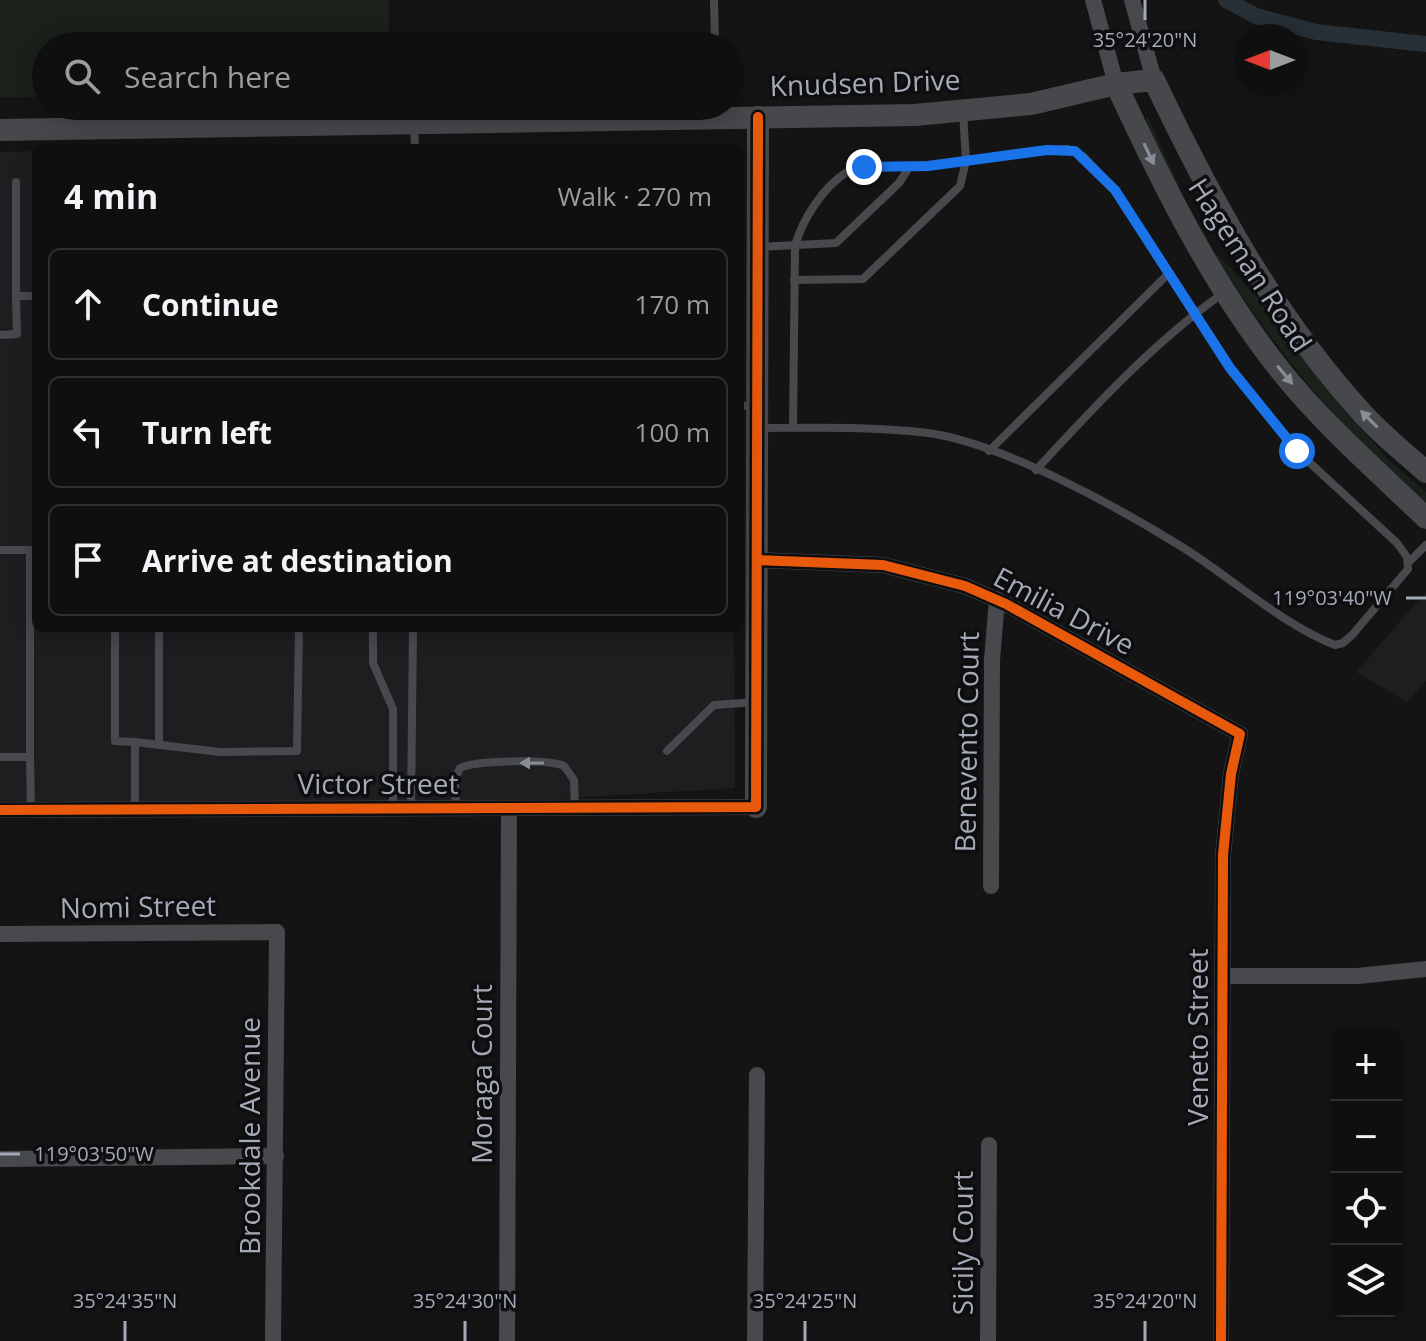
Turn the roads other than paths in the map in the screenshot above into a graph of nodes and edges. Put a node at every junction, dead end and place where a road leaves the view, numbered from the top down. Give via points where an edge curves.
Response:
1 (714, 0) edge
2 (1093, 0) edge
3 (1132, 0) edge
4 (715, 32) edge
5 (1154, 80) junction
6 (1116, 84) junction
7 (963, 110) junction
8 (744, 115) edge
9 (758, 117) junction
10 (420, 120) edge
11 (414, 121) junction
12 (0, 130) edge
13 (415, 144) edge
14 (966, 161) junction
15 (910, 166) junction
16 (16, 182) dead end
17 (795, 246) junction
18 (758, 247) junction
19 (1167, 275) junction
20 (794, 280) junction
21 (1226, 291) junction
22 (16, 296) junction
23 (32, 296) edge
24 (1194, 314) junction
25 (0, 335) edge
26 (749, 406) edge
27 (793, 428) junction
28 (758, 429) junction
29 (989, 451) junction
30 (1036, 470) junction
31 (1426, 472) edge
32 (1426, 518) edge
33 (1426, 545) edge
34 (0, 550) edge
35 (32, 550) edge
36 (1408, 563) junction
37 (755, 568) junction
38 (997, 599) junction
39 (32, 619) edge
40 (115, 632) edge
41 (159, 632) edge
42 (299, 632) edge
43 (373, 632) edge
44 (413, 632) edge
45 (757, 702) junction
46 (1240, 734) joint
47 (135, 742) junction
48 (159, 745) junction
49 (667, 751) dead end
50 (0, 757) edge
51 (30, 757) junction
52 (575, 807) junction
53 (756, 807) joint
54 (393, 808) junction
55 (411, 808) junction
56 (456, 808) junction
57 (509, 808) junction
58 (135, 809) junction
59 (0, 810) edge
60 (31, 810) junction
61 (991, 886) dead end
62 (277, 932) joint
63 (0, 934) edge
64 (1426, 969) edge
65 (1223, 976) junction
66 (757, 1075) dead end
67 (989, 1145) dead end
68 (276, 1156) junction
69 (0, 1159) edge
70 (273, 1341) edge
71 (507, 1341) edge
72 (755, 1341) edge
73 (988, 1341) edge
74 (1221, 1341) edge

1 - 4 lane
2 - 6 street, Hageman Road
3 - 5 street, Hageman Road
5 - 6 main road, Knudsen Drive
31 -> 5 main road, Hageman Road via 1365,415 1272,296 1196,169
6 - 7 main road, Knudsen Drive via 1031,104
6 -> 21 main road, Hageman Road via 1168,196
7 - 9 main road, Knudsen Drive
7 - 14 lane
8 - 9 main road, Knudsen Drive
9 - 18 main road
10 - 11 main road, Knudsen Drive
11 - 12 main road, Knudsen Drive
11 - 13 lane
14 - 15 lane
14 - 19 lane via 1075,151 1115,190
14 - 20 lane via 960,186 863,279
15 - 17 lane via 839,241
15 - 17 lane via 849,170 801,225
16 - 22 lane
17 - 18 lane
17 - 20 lane
18 - 26 main road
19 - 24 lane
19 - 29 lane
20 - 27 lane
21 - 24 lane
21 -> 32 main road, Hageman Road via 1279,369 1330,428
22 - 23 lane
22 - 25 lane via 17,334
24 - 30 lane
24 - 36 lane via 1297,451 1397,543
26 - 28 main road
27 - 28 lane
27 - 29 lane via 931,433
28 - 37 main road
29 - 30 lane
30 - 36 lane via 1181,546 1335,645 1353,634 1406,573
33 - 36 lane
34 - 35 lane
37 - 38 street, Emilia Drive via 883,565 925,573
37 - 45 main road
38 - 46 street, Emilia Drive
38 - 61 street, Benevento Court
39 - 51 lane
40 - 47 lane via 115,741
41 - 48 lane
42 - 48 lane via 297,751 220,752
43 - 54 lane via 373,663 393,709
44 - 55 lane
45 - 49 lane via 714,705
45 - 53 main road
46 - 65 street, Veneto Street via 1226,814
47 - 48 lane
47 - 58 lane
50 - 51 lane
51 - 60 lane
52 - 53 street, Victor Street
52 -> 56 lane via 574,780 564,766 498,763 460,768
52 - 57 street, Victor Street
54 - 55 street, Victor Street
54 - 58 street, Victor Street
55 - 56 street, Victor Street
56 - 57 street, Victor Street
57 - 71 street, Moraga Court
58 - 60 street, Victor Street
59 - 60 street, Victor Street
62 - 63 street, Nomi Street
62 - 68 street, Brookdale Avenue
64 - 65 street via 1358,976
65 - 74 street, Veneto Street
66 - 72 street
67 - 73 street, Sicily Court
68 - 69 street
68 - 70 street, Brookdale Avenue

